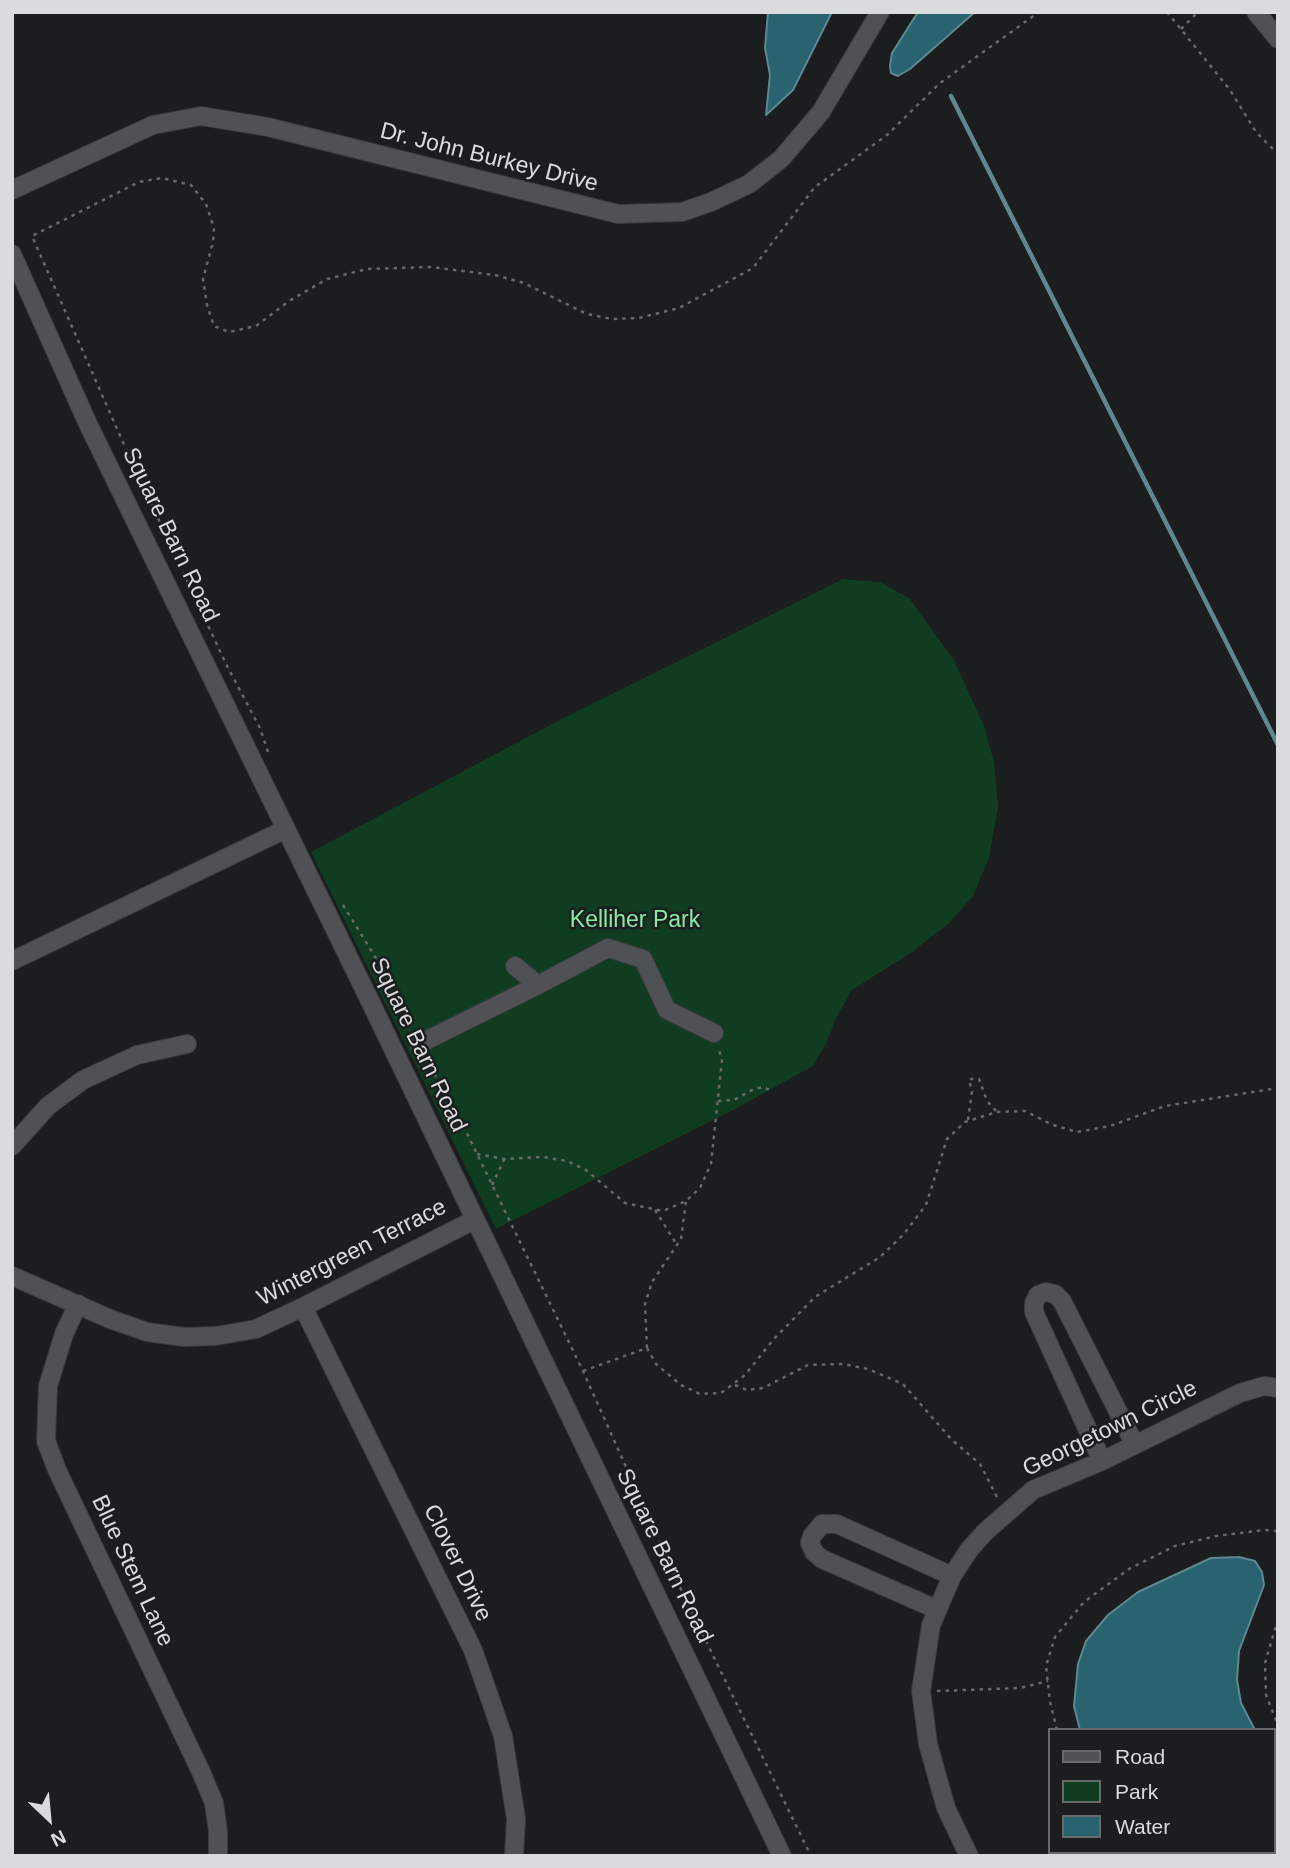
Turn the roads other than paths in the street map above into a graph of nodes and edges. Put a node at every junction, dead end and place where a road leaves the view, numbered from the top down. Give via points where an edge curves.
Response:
1 (880, 12) edge
2 (1256, 12) edge
3 (1278, 39) edge
4 (12, 190) edge
5 (12, 254) edge
6 (286, 829) junction
7 (12, 961) edge
8 (515, 966) dead end
9 (538, 985) junction
10 (714, 1033) road end
11 (187, 1044) dead end
12 (419, 1044) dead end
13 (12, 1146) edge
14 (474, 1220) junction
15 (12, 1276) edge
16 (78, 1304) junction
17 (303, 1307) junction
18 (1278, 1388) edge
19 (1135, 1445) junction
20 (1102, 1461) junction
21 (952, 1576) junction
22 (936, 1609) junction
23 (218, 1856) edge
24 (514, 1856) edge
25 (782, 1856) edge
26 (969, 1856) edge

1 - 4 street, Dr. John Burkey Drive via 821,112 781,159 749,184 682,212 618,214 268,127 201,116 141,130
2 - 3 street
5 - 6 street, Square Barn Road via 88,424
6 - 7 street
6 - 14 street, Square Barn Road
8 - 9 street
9 - 10 street via 608,948 643,960 667,1010
9 - 12 street
11 - 13 street via 137,1055 83,1080 48,1106
14 - 17 street, Wintergreen Terrace
14 - 25 street, Square Barn Road
15 - 16 street, Wintergreen Terrace
16 - 17 street, Wintergreen Terrace via 147,1332 184,1337 256,1329
16 - 23 street, Blue Stem Lane via 48,1386 47,1441 214,1803
17 - 24 street, Clover Drive via 473,1650 503,1736 516,1819
18 - 19 street, Georgetown Circle via 1264,1386 1240,1393
19 - 20 street, Georgetown Circle
19 - 20 street via 1062,1301 1055,1294 1038,1295 1034,1312
20 - 21 street, Georgetown Circle via 1033,1490 977,1541
21 - 22 street, Georgetown Circle
21 - 22 street via 837,1524 822,1524 812,1536 810,1543 822,1559
22 - 26 street, Georgetown Circle via 921,1691 928,1744 946,1808

